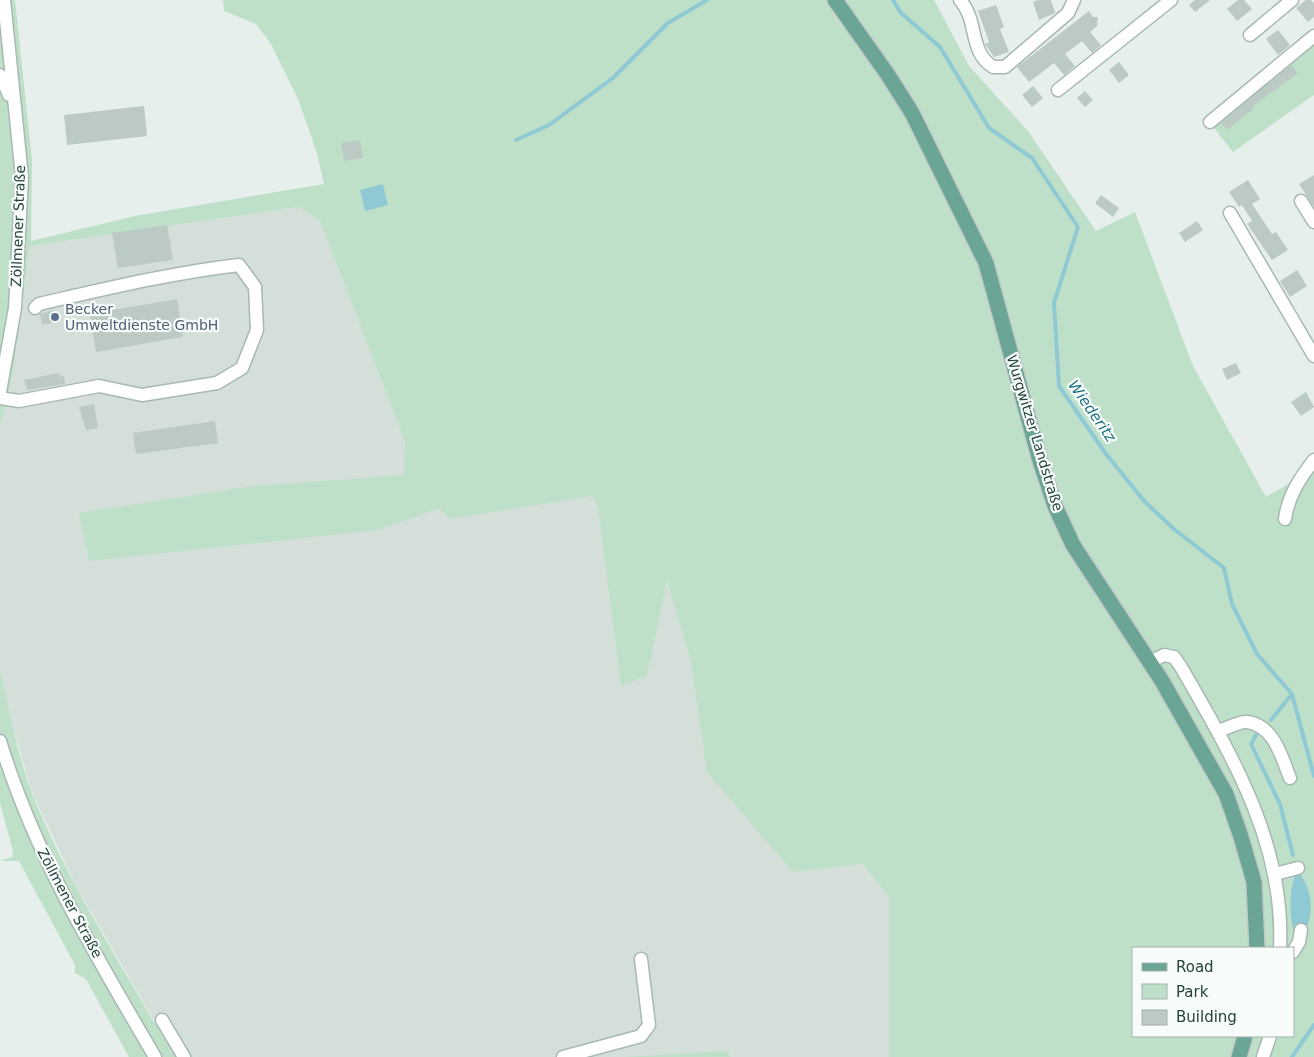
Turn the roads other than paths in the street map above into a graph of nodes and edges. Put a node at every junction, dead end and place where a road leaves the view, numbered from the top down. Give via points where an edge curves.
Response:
1 (4, 0) edge
2 (835, 0) edge
3 (960, 0) edge
4 (1074, 0) edge
5 (1171, 0) edge
6 (1292, 0) edge
7 (1250, 35) dead end
8 (1314, 36) edge
9 (0, 75) edge
10 (1058, 90) dead end
11 (14, 110) junction
12 (1210, 122) dead end
13 (1301, 201) dead end
14 (1230, 213) dead end
15 (1314, 222) edge
16 (14, 308) junction
17 (1314, 356) edge
18 (0, 392) edge
19 (0, 398) edge
20 (1314, 460) edge
21 (1285, 520) dead end
22 (1150, 662) junction
23 (1218, 732) junction
24 (0, 741) edge
25 (1290, 778) dead end
26 (1298, 868) dead end
27 (1275, 874) junction
28 (1301, 930) dead end
29 (1257, 947) edge
30 (1280, 947) edge
31 (1294, 950) edge
32 (641, 960) dead end
33 (162, 1020) dead end
34 (1245, 1037) edge
35 (1270, 1037) edge
36 (155, 1057) edge
37 (184, 1057) edge
38 (562, 1057) edge
39 (1239, 1057) edge
40 (1263, 1057) edge

1 - 11 street, Zöllmener Straße
2 - 22 main road, Wurgwitzer Landstraße via 888,75 924,137 986,263 1055,506 1099,589
3 - 4 street via 972,20 979,54 993,67 1006,66 1068,13
5 - 10 street
6 - 7 street
8 - 12 street
9 - 11 street
11 - 16 street, Zöllmener Straße via 22,177
13 - 15 street
14 - 17 street
16 - 18 street, Zöllmener Straße
16 - 19 street via 35,308 39,304 94,292 239,265 255,287 257,330 242,368 217,383 142,395 99,386 19,401
20 - 21 street via 1298,482 1287,506
22 - 23 street via 1164,655 1174,657
22 - 29 main road, Wurgwitzer Landstraße via 1226,794 1254,882
23 - 25 street via 1246,722 1260,727 1275,742
23 - 27 street via 1264,829
24 - 36 street, Zöllmener Straße via 19,797 61,893
26 - 27 street
27 - 30 street
28 - 31 street
32 - 38 street via 649,1025 642,1036
33 - 37 street
34 - 39 main road
35 - 40 street

